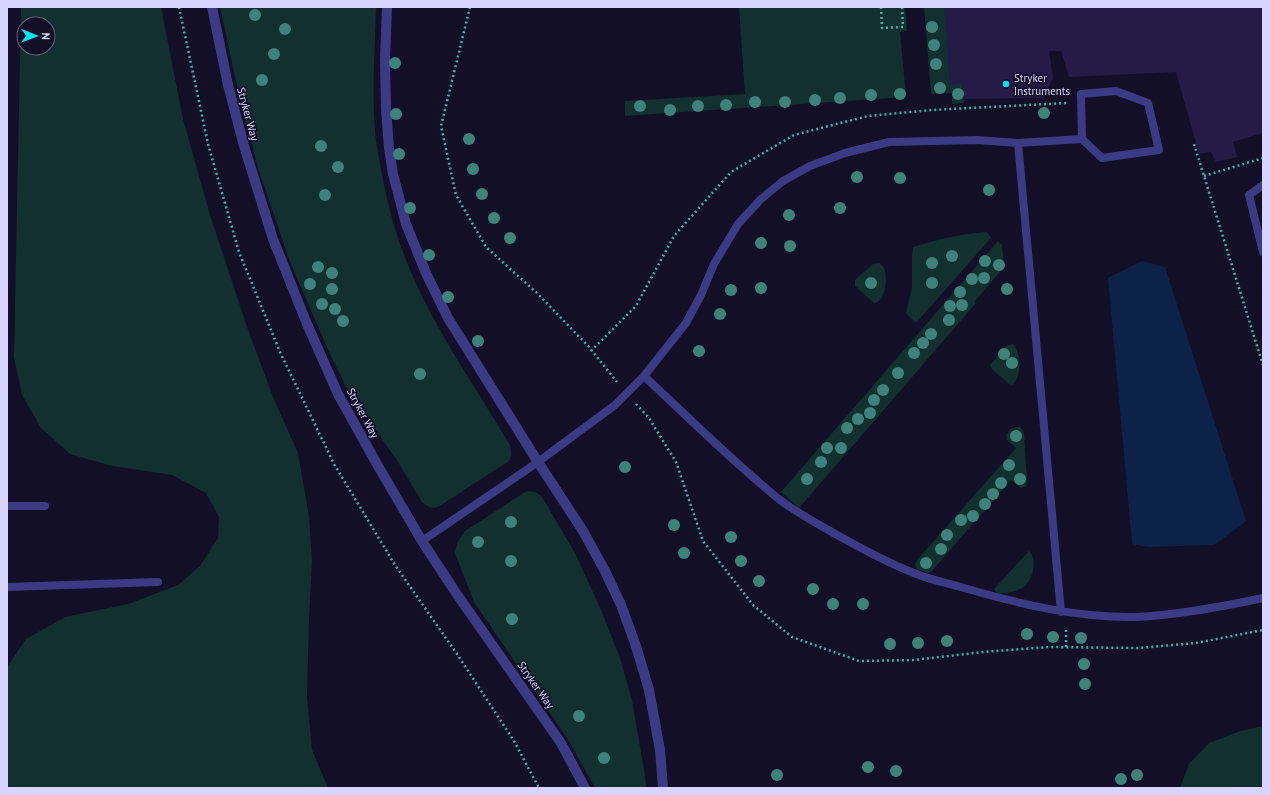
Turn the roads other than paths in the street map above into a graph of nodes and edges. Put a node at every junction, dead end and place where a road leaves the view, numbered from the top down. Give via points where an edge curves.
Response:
1 (212, 7) edge
2 (387, 7) edge
3 (1082, 139) junction
4 (1018, 143) junction
5 (1263, 185) edge
6 (1263, 252) edge
7 (644, 376) junction
8 (538, 462) junction
9 (7, 506) edge
10 (45, 506) dead end
11 (422, 542) junction
12 (158, 582) dead end
13 (7, 587) edge
14 (1263, 598) edge
15 (1062, 612) junction
16 (585, 788) edge
17 (663, 788) edge

1 - 11 street, Stryker Way via 228,86 244,146 276,246 338,394
2 - 8 street via 385,60 389,148 406,224 448,318
3 - 3 lane via 1102,158 1159,150 1148,103 1116,91 1081,94
3 - 4 lane
4 - 7 lane via 977,140 889,142 845,153 810,166 783,181 761,199 738,224 714,264 686,323
4 - 15 lane
5 - 6 lane via 1249,195
7 - 8 lane via 615,405
7 - 15 lane via 780,499 807,518 875,556 916,574 1008,601
8 - 11 lane
8 - 17 street via 606,571 622,605 649,690 660,750
9 - 10 lane
11 - 16 street, Stryker Way via 561,743
12 - 13 lane
14 - 15 lane via 1164,615 1128,616

